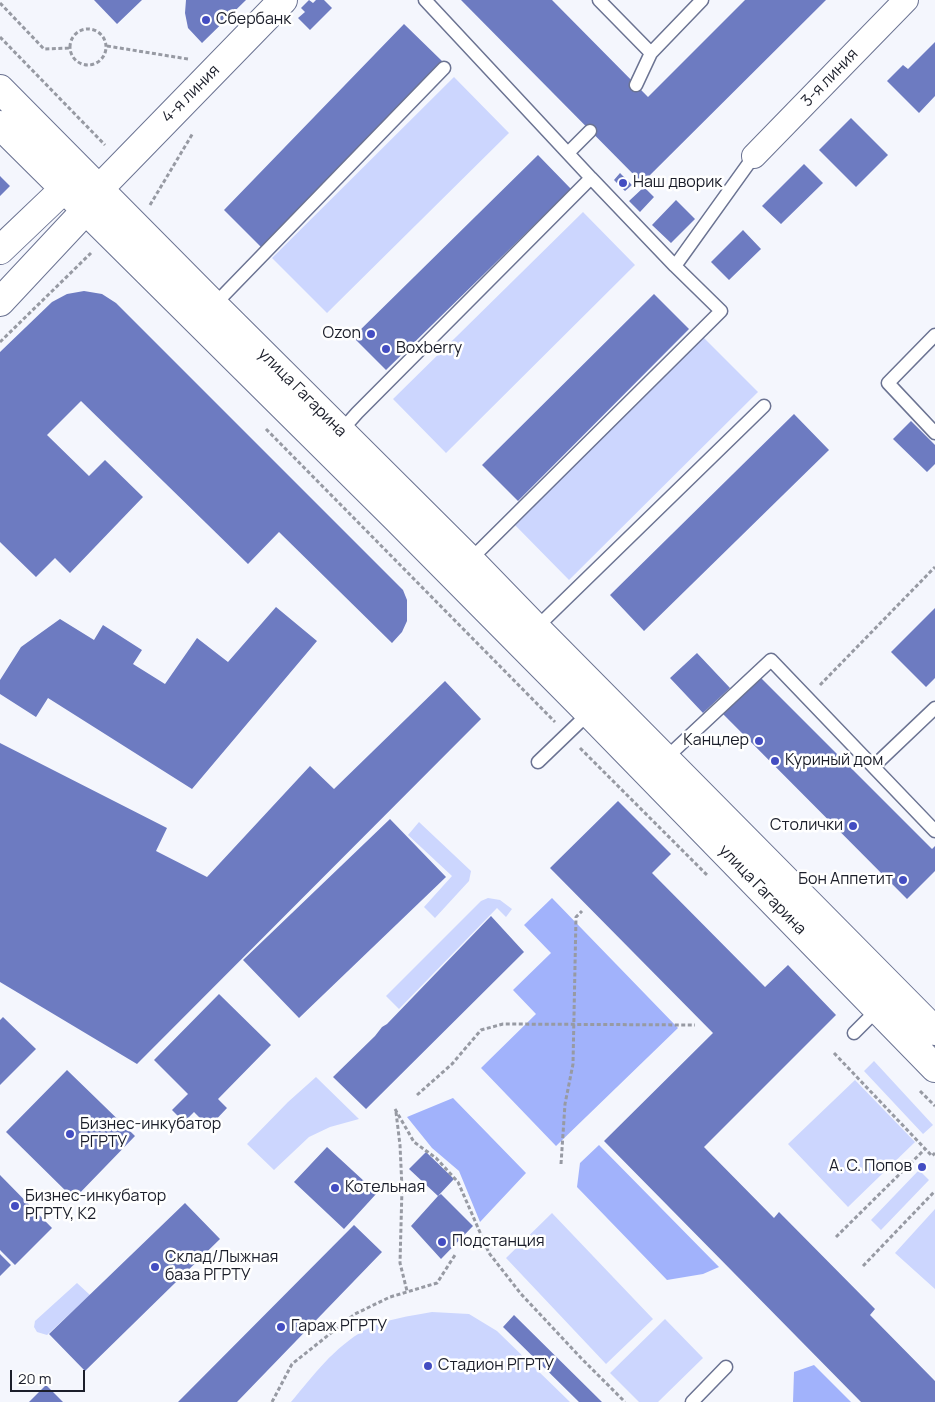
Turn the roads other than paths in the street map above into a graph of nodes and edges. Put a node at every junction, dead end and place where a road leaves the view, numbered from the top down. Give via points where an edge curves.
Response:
1 (283, 0) edge
2 (425, 0) edge
3 (599, 0) edge
4 (702, 0) edge
5 (906, 0) edge
6 (651, 53) junction
7 (444, 68) dead end
8 (636, 85) dead end
9 (0, 89) edge
10 (0, 125) edge
11 (590, 131) dead end
12 (568, 153) junction
13 (754, 156) joint
14 (591, 178) junction
15 (64, 189) junction
16 (85, 209) junction
17 (0, 250) edge
18 (674, 266) junction
19 (0, 302) edge
20 (214, 305) junction
21 (935, 336) edge
22 (764, 406) dead end
23 (341, 431) junction
24 (935, 433) edge
25 (470, 560) junction
26 (536, 628) junction
27 (597, 705) junction
28 (935, 708) edge
29 (666, 758) junction
30 (538, 762) dead end
31 (874, 766) junction
32 (935, 831) edge
33 (878, 1009) junction
34 (935, 1030) edge
35 (854, 1033) dead end
36 (935, 1068) edge
37 (726, 1367) dead end
38 (692, 1402) edge

1 - 16 main road, 4-я линия via 171,114
2 - 12 lane
3 - 6 lane
4 - 6 lane
5 - 13 street, 3-я линия
6 - 8 lane
7 - 20 lane
9 - 16 main road, улица Гагарина
10 - 15 main road
11 - 12 lane
12 - 14 lane
13 - 18 lane
14 - 18 lane
14 - 23 lane
15 - 16 main road
15 - 17 main road
16 - 19 main road, 4-я линия
16 - 20 main road, улица Гагарина
16 - 27 main road, улица Гагарина via 382,504
18 - 25 lane via 721,311
20 - 23 main road, улица Гагарина
21 - 24 lane via 888,383
22 - 26 lane
23 - 25 main road, улица Гагарина
25 - 26 main road, улица Гагарина
26 - 27 main road, улица Гагарина
27 - 29 main road, улица Гагарина
27 - 30 lane
27 - 33 main road, улица Гагарина
28 - 31 lane
29 - 31 lane via 771,660
29 - 34 main road, улица Гагарина
31 - 32 lane
33 - 35 lane
33 - 36 main road, улица Гагарина
37 - 38 lane

